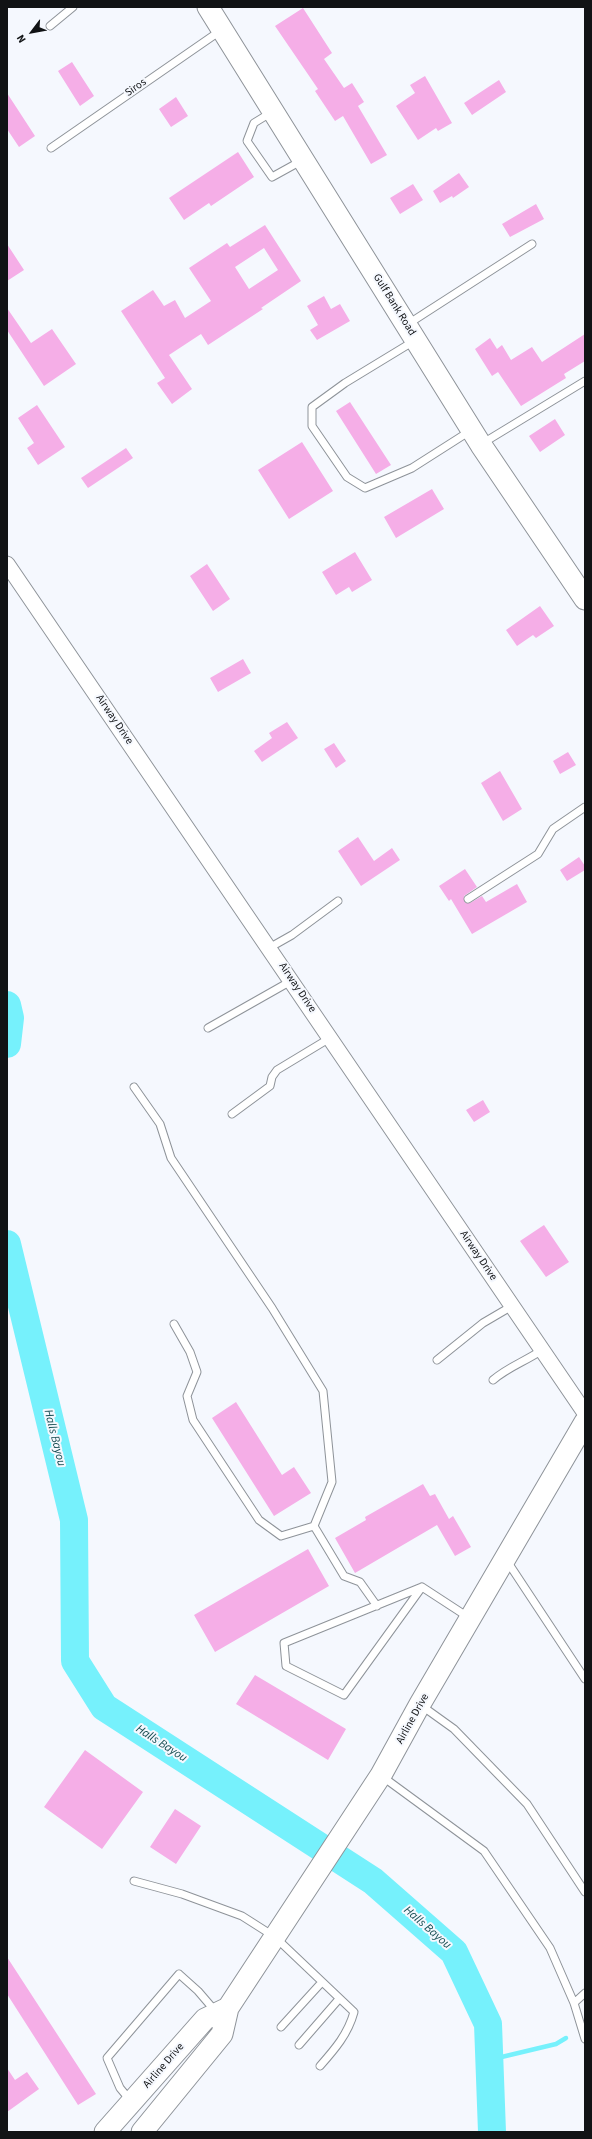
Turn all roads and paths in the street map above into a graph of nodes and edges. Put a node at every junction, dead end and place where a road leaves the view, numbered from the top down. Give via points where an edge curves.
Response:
1 (73, 7) edge
2 (208, 7) edge
3 (50, 26) dead end
4 (222, 30) junction
5 (273, 111) junction
6 (51, 148) dead end
7 (303, 160) junction
8 (532, 244) dead end
9 (411, 333) junction
10 (585, 380) edge
11 (477, 437) junction
12 (7, 564) edge
13 (585, 599) edge
14 (585, 807) edge
15 (468, 899) dead end
16 (338, 901) dead end
17 (269, 948) junction
18 (292, 981) junction
19 (208, 1028) dead end
20 (331, 1038) junction
21 (134, 1087) dead end
22 (232, 1114) dead end
23 (512, 1306) junction
24 (174, 1324) dead end
25 (542, 1350) junction
26 (437, 1360) dead end
27 (494, 1380) dead end
28 (584, 1426) edge
29 (314, 1526) junction
30 (506, 1559) junction
31 (422, 1587) junction
32 (377, 1606) junction
33 (471, 1620) junction
34 (585, 1679) edge
35 (420, 1704) junction
36 (381, 1775) junction
37 (134, 1881) dead end
38 (585, 1892) edge
39 (275, 1936) junction
40 (322, 1982) junction
41 (585, 1993) edge
42 (339, 1999) junction
43 (574, 2003) junction
44 (222, 2010) junction
45 (281, 2027) dead end
46 (585, 2039) edge
47 (299, 2045) dead end
48 (320, 2066) dead end
49 (132, 2102) junction
50 (105, 2132) edge
51 (142, 2132) edge

1 - 3 lane
2 - 4 main road, Gulf Bank Road
4 - 5 main road, Gulf Bank Road
4 - 6 lane, Siros
5 - 7 main road, Gulf Bank Road
5 - 7 lane via 254,123 247,141 272,177
7 - 9 main road, Gulf Bank Road
8 - 9 lane
9 - 11 main road, Gulf Bank Road
9 - 11 lane via 312,407 312,426 346,477 365,488
10 - 11 lane
11 - 13 main road, Gulf Bank Road
12 - 17 street, Airway Drive
14 - 15 lane via 553,829 538,854
16 - 17 lane via 292,935
17 - 18 street, Airway Drive
18 - 19 lane
18 - 20 street, Airway Drive
20 - 22 lane via 277,1070 270,1086
20 - 23 street, Airway Drive
21 - 29 lane via 160,1124 171,1158 272,1308 323,1391 332,1482
23 - 25 street, Airway Drive
23 - 26 lane via 483,1323
24 - 29 lane via 190,1352 197,1372 187,1396 193,1420 260,1520 281,1536
25 - 27 lane via 521,1364 507,1368
25 - 28 street, Airway Drive
28 - 30 main road, Airline Drive
29 - 32 lane via 344,1576 360,1582
30 - 33 main road, Airline Drive
30 - 34 lane
31 - 32 lane
31 - 32 lane via 344,1695 286,1666 284,1643
31 - 33 lane
33 - 35 main road, Airline Drive
35 - 36 main road, Airline Drive
35 - 38 lane via 454,1728 527,1804
36 - 39 main road, Airline Drive
36 - 43 lane via 484,1851 550,1948
37 - 39 lane via 182,1894 242,1916
39 - 40 lane
39 - 44 main road, Airline Drive
40 - 42 lane
40 - 45 lane
41 - 43 lane
42 - 47 lane
42 - 48 lane via 354,2012 351,2024 340,2044
43 - 46 lane
44 - 49 main road, Airline Drive via 205,2019
44 - 49 lane via 179,1974 107,2058 120,2088
44 - 51 main road, Airline Drive via 222,2034
49 - 50 main road, Airline Drive

